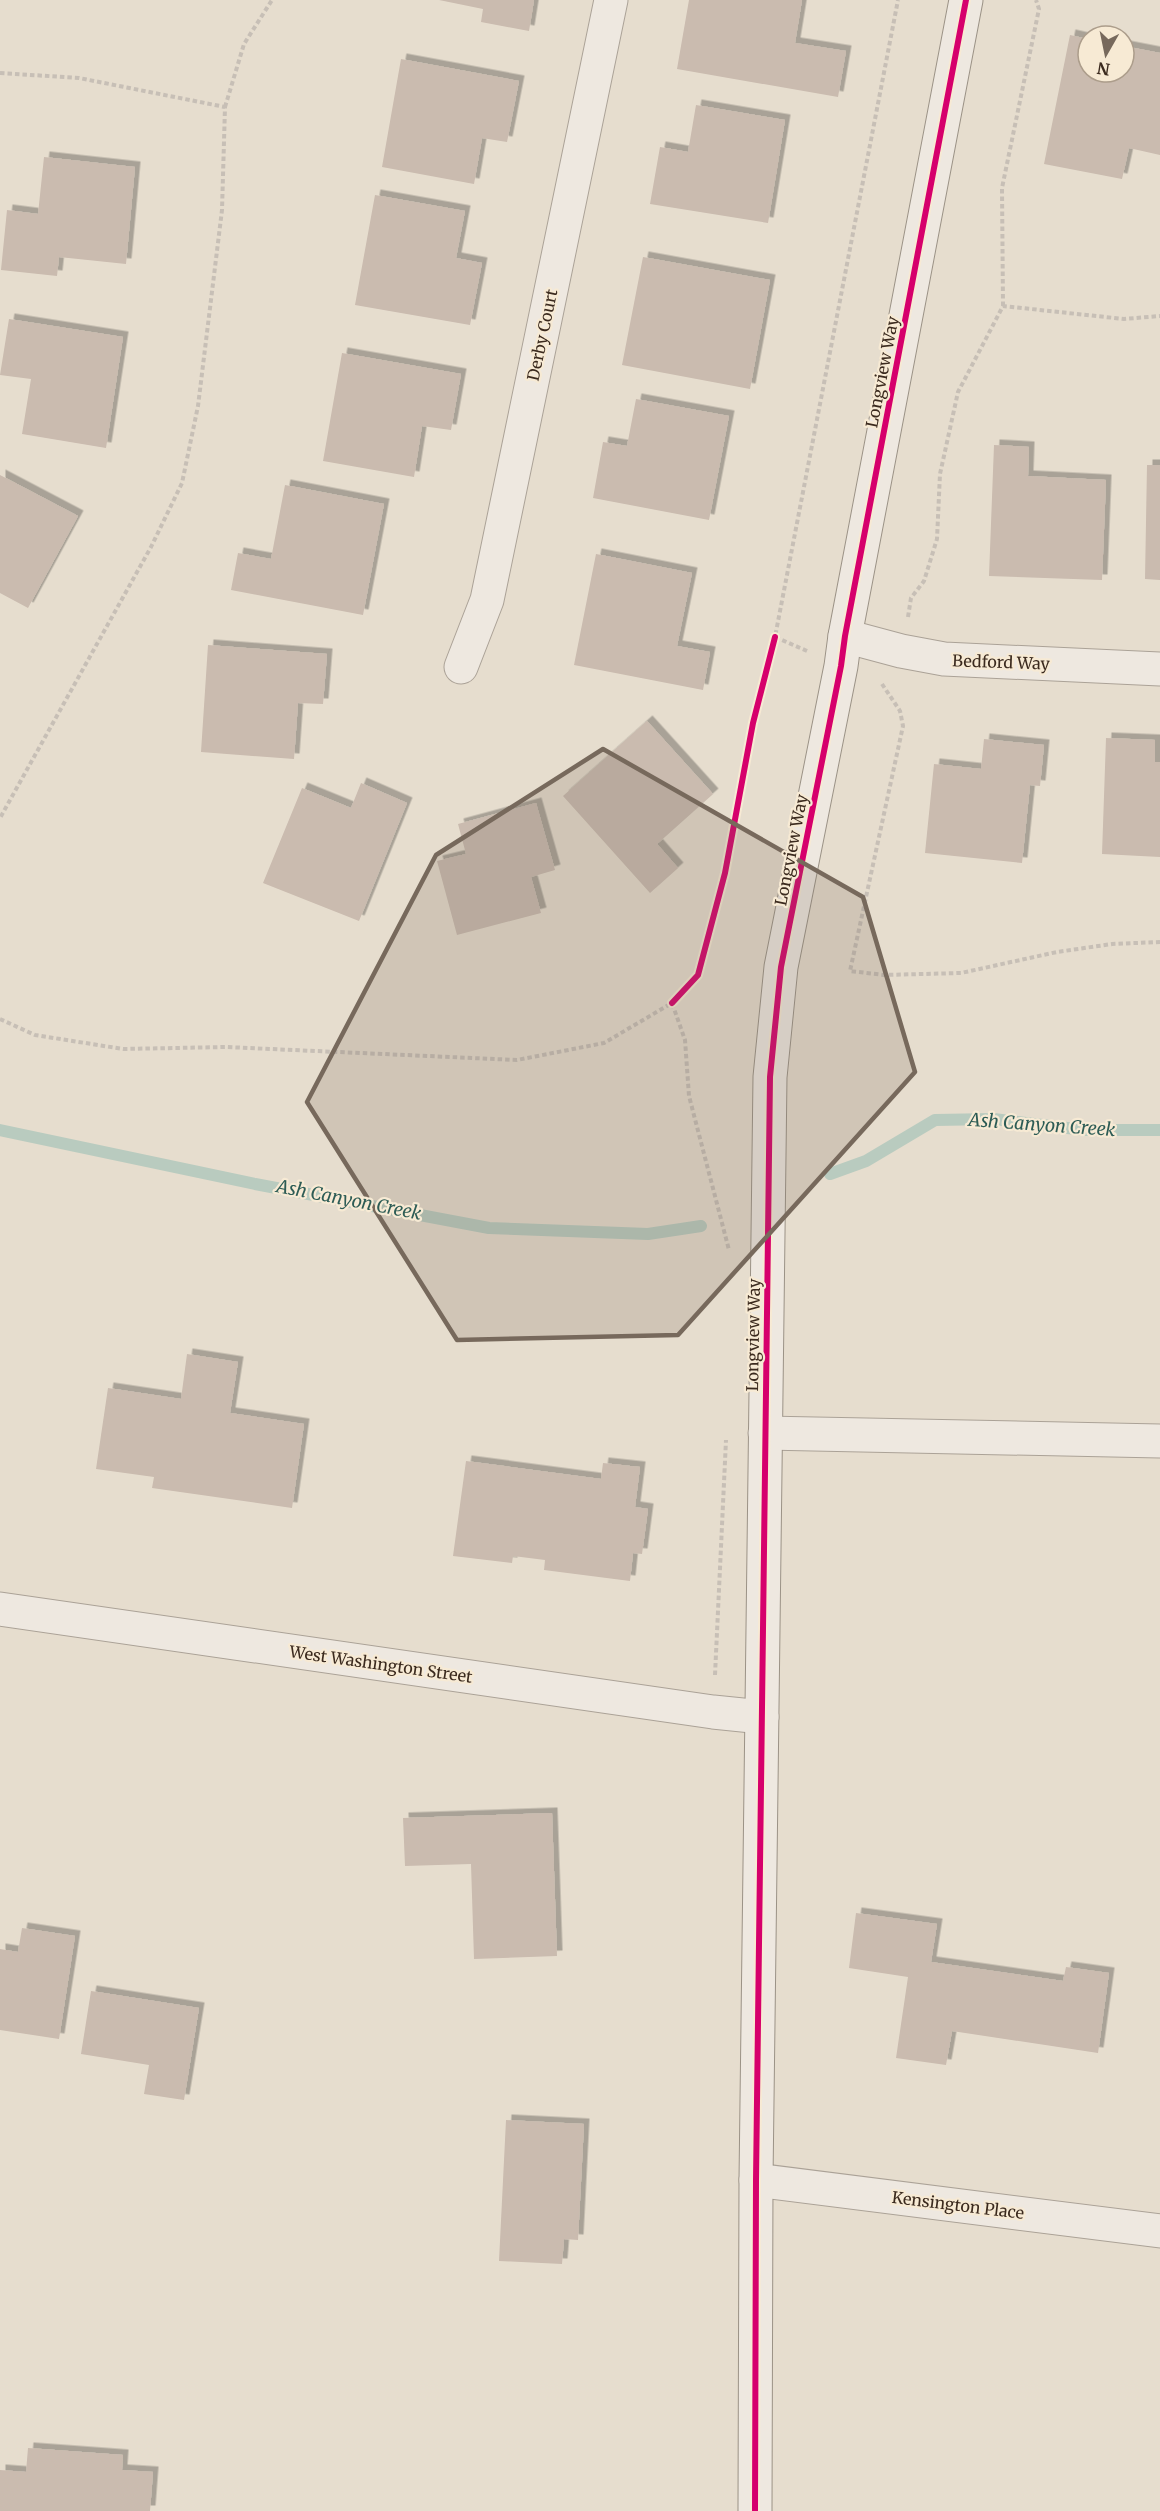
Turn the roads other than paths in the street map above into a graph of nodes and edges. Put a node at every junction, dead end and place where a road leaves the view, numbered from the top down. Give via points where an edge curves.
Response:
1 (611, 0) edge
2 (966, 0) edge
3 (845, 636) junction
4 (461, 667) dead end
5 (1160, 669) edge
6 (765, 1433) junction
7 (1160, 1441) edge
8 (0, 1609) edge
9 (762, 1717) junction
10 (756, 2180) junction
11 (1160, 2231) edge
12 (755, 2511) edge

1 - 4 street, Derby Court via 487,600
2 - 3 street, Longview Way
3 - 5 street, Bedford Way via 944,659
3 - 6 street, Longview Way via 781,966 770,1077
6 - 7 street
6 - 9 street, Longview Way
8 - 9 street, West Washington Street
9 - 10 street, Longview Way
10 - 11 street, Kensington Place
10 - 12 street, Longview Way

